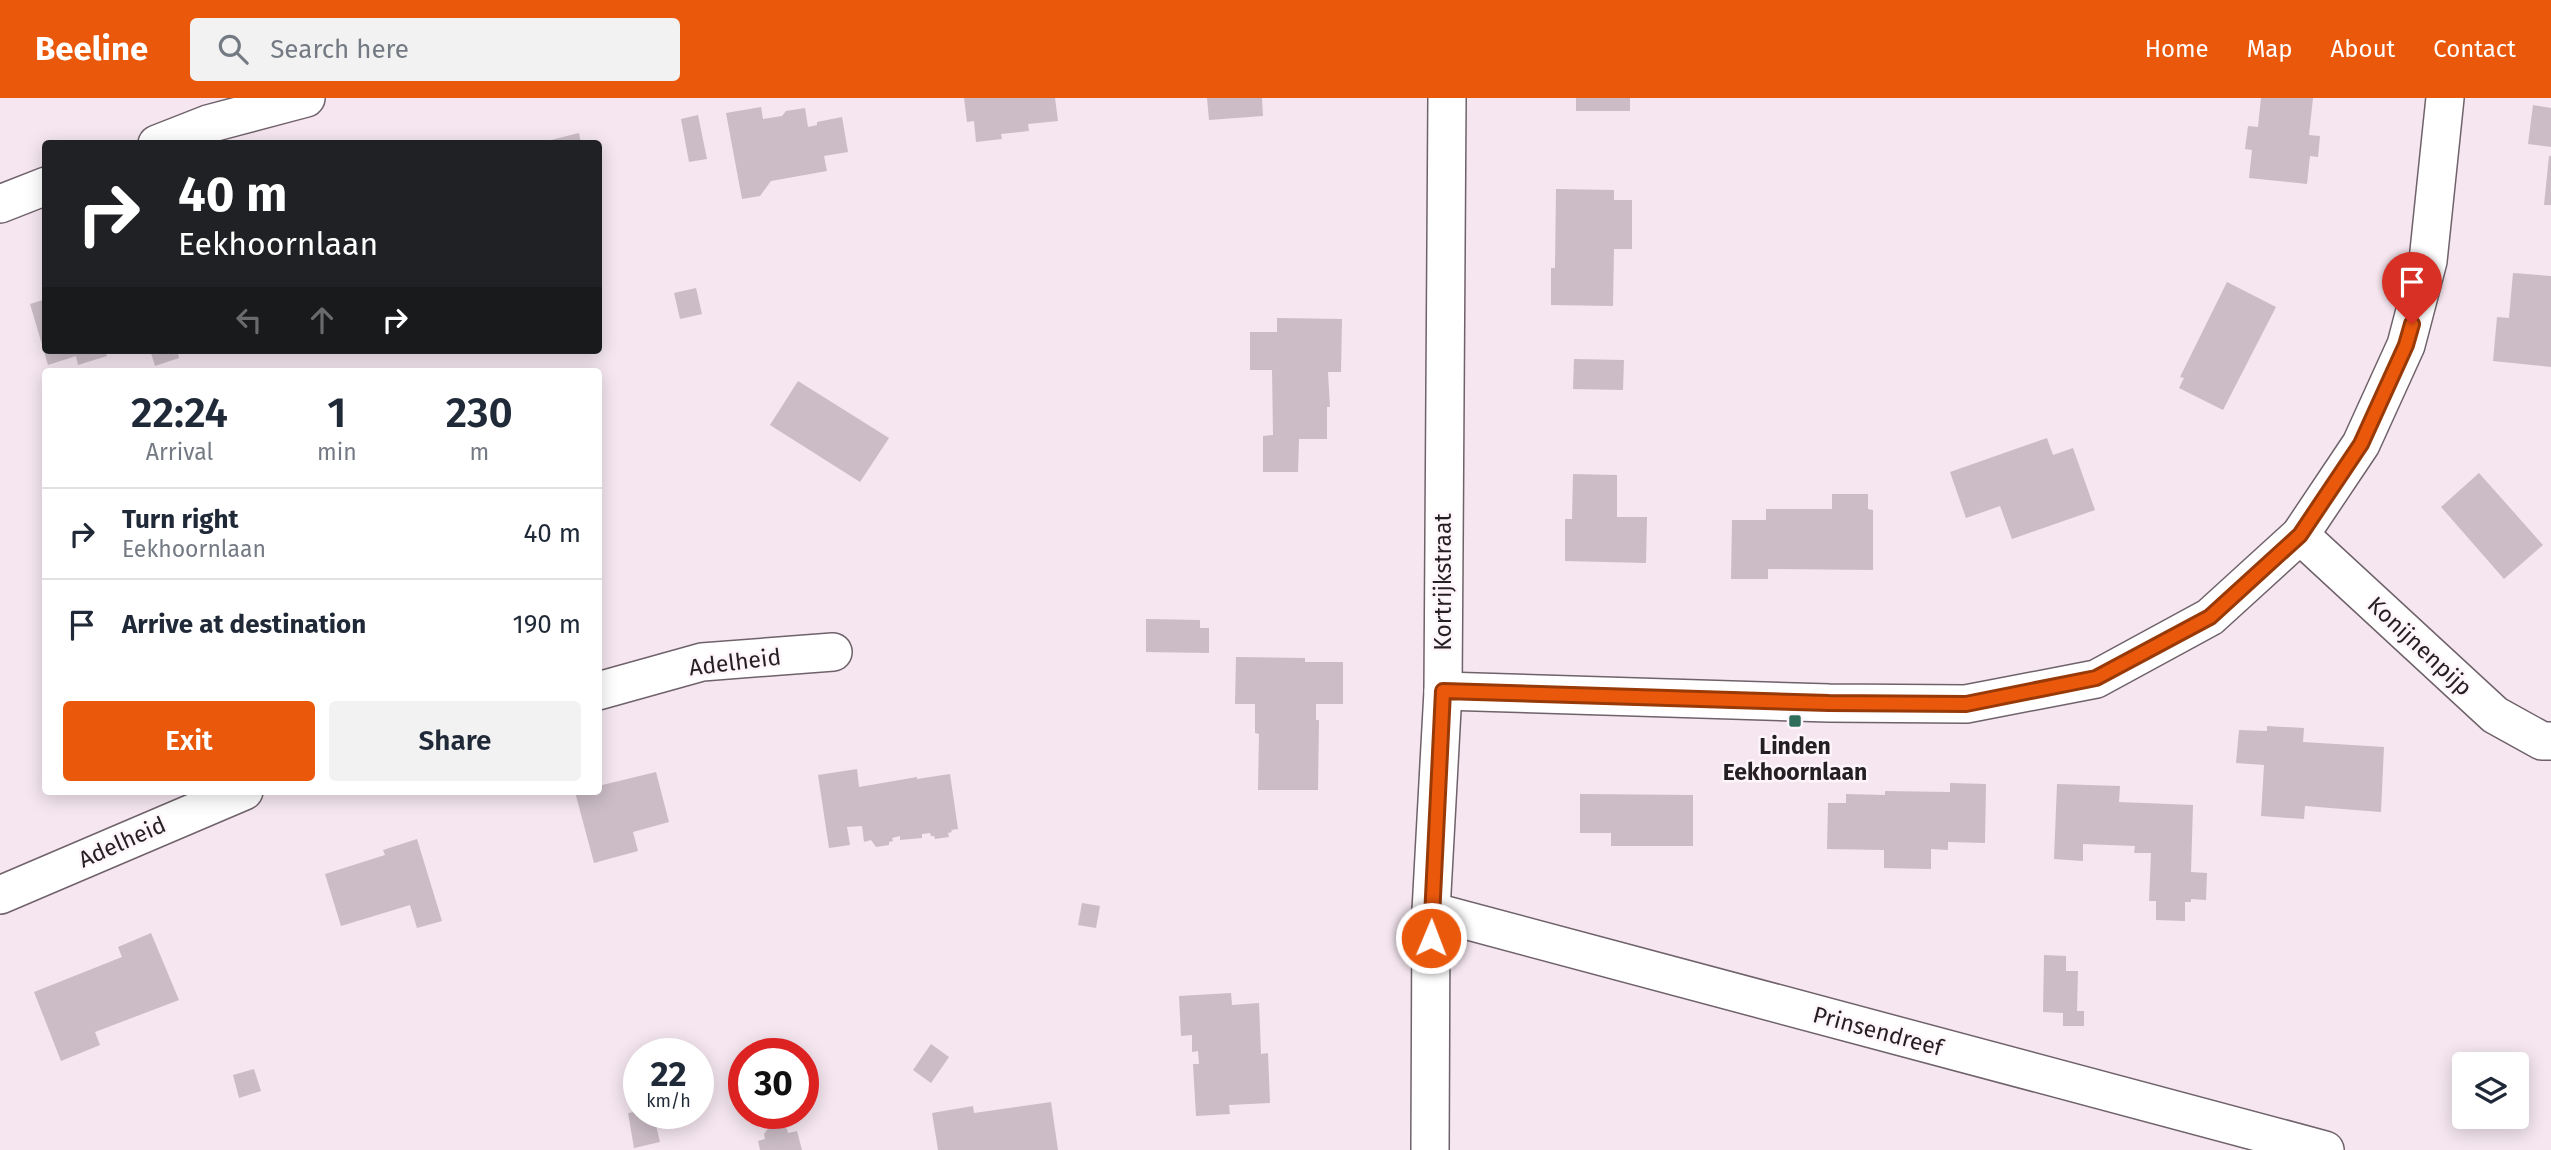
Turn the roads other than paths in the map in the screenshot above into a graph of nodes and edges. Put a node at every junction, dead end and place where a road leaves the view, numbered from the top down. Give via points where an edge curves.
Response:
1 (306, 98) edge
2 (1447, 98) edge
3 (2445, 98) edge
4 (167, 140) edge
5 (42, 188) edge
6 (0, 204) edge
7 (2300, 535) junction
8 (833, 652) dead end
9 (602, 690) edge
10 (1443, 691) junction
11 (2551, 741) edge
12 (235, 795) edge
13 (0, 895) edge
14 (1431, 911) junction
15 (1430, 1150) edge
16 (2325, 1150) edge

1 - 4 street
2 - 10 street, Kortrijkstraat
3 - 7 street via 2428,261 2406,345 2361,444
5 - 6 street
7 - 10 street via 2210,617 2096,678 1966,704
7 - 11 street, Konijnenpijp via 2495,715 2542,741
8 - 9 street, Adelheid via 702,662
10 - 14 street, Kortrijkstraat
12 - 13 street, Adelheid
14 - 15 street, Kortrijkstraat
14 - 16 street, Prinsendreef

